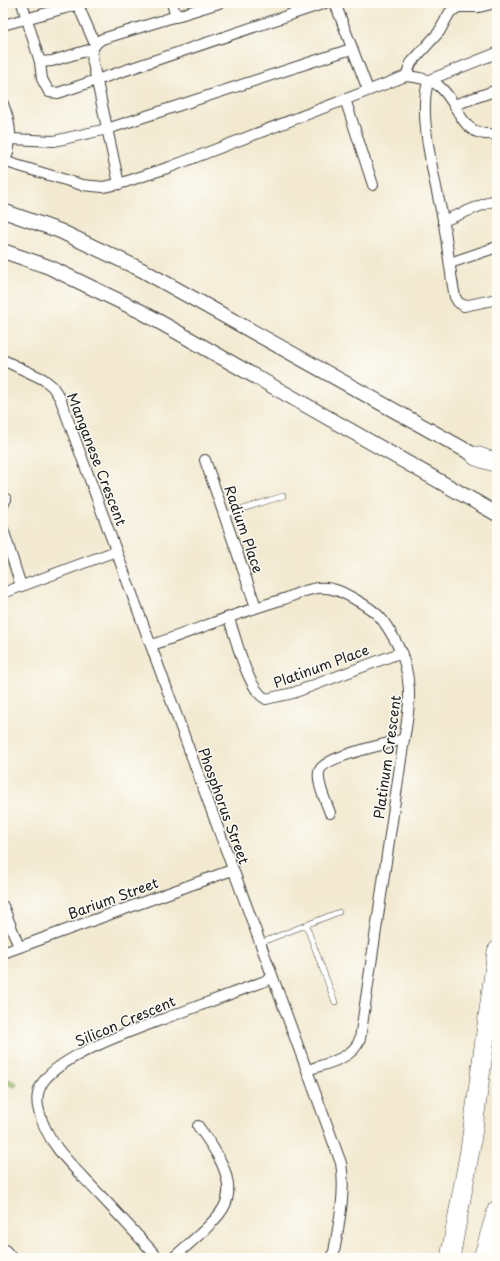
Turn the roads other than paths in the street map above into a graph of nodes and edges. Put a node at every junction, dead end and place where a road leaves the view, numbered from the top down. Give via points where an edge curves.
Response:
1 (22, 3) edge
2 (172, 3) edge
3 (219, 3) edge
4 (325, 3) edge
5 (335, 3) edge
6 (495, 3) edge
7 (79, 4) edge
8 (176, 17) junction
9 (27, 18) junction
10 (3, 25) edge
11 (93, 46) junction
12 (352, 49) junction
13 (497, 53) edge
14 (40, 62) junction
15 (406, 76) junction
16 (429, 80) junction
17 (97, 81) junction
18 (368, 90) junction
19 (497, 90) edge
20 (345, 99) junction
21 (3, 104) edge
22 (454, 105) junction
23 (107, 129) junction
24 (497, 134) edge
25 (10, 139) junction
26 (4, 161) edge
27 (119, 184) junction
28 (373, 185) dead end
29 (497, 199) edge
30 (3, 211) edge
31 (443, 221) junction
32 (497, 247) edge
33 (3, 251) edge
34 (450, 262) junction
35 (497, 299) edge
36 (3, 360) edge
37 (476, 456) junction
38 (205, 460) dead end
39 (497, 463) edge
40 (497, 468) edge
41 (283, 496) dead end
42 (497, 514) edge
43 (224, 515) junction
44 (3, 529) edge
45 (116, 551) junction
46 (21, 586) junction
47 (3, 593) edge
48 (256, 607) junction
49 (229, 619) junction
50 (152, 646) junction
51 (402, 652) junction
52 (404, 739) junction
53 (330, 814) dead end
54 (232, 870) junction
55 (3, 906) edge
56 (339, 912) dead end
57 (306, 925) junction
58 (260, 943) junction
59 (19, 947) junction
60 (497, 951) edge
61 (3, 953) edge
62 (273, 978) junction
63 (335, 1002) dead end
64 (307, 1070) junction
65 (198, 1126) dead end
66 (497, 1210) edge
67 (3, 1252) edge
68 (8, 1258) edge
69 (158, 1258) edge
70 (173, 1258) edge
71 (330, 1258) edge
72 (450, 1258) edge
73 (483, 1258) edge

1 - 9 street
2 - 8 street
3 - 8 street
4 - 17 street
5 - 12 street
6 - 15 street via 479,7 459,7 450,12 439,32 412,63
7 - 9 street
7 - 11 street
8 - 11 street via 102,39
9 - 10 street
9 - 14 street
11 - 14 street via 52,61
11 - 17 street via 92,56
12 - 18 street
12 - 23 street
13 - 16 street
14 - 17 street via 42,79 49,92 58,93
15 - 16 street
15 - 18 street
16 - 22 street via 449,96
16 - 31 street via 425,90 426,130
17 - 23 street
18 - 20 street
19 - 22 street
20 - 27 street via 170,167
20 - 28 street
21 - 25 street via 11,127
22 - 24 street via 465,124 472,130 480,134
23 - 25 street via 54,141
23 - 27 street
25 - 26 street via 10,149
26 - 27 street via 82,185 103,187
29 - 31 street
30 - 37 main road via 60,231 142,270
31 - 34 street
32 - 34 street
33 - 42 main road via 49,267 142,312
34 - 35 street via 455,297 461,304 469,305
36 - 45 street, Manganese Crescent via 43,379 52,386 60,398
37 - 39 highway
37 - 40 main road
38 - 43 street, Radium Place
41 - 43 lane
43 - 48 street, Radium Place
44 - 46 street
45 - 46 street
45 - 50 street, Phosphorus Street
46 - 47 street
48 - 49 street, Platinum Crescent
48 - 51 street, Platinum Crescent via 318,588 329,588 346,594 383,618
49 - 50 street, Platinum Crescent
49 - 51 street, Platinum Place via 253,685 260,696 266,699 293,693
50 - 54 street, Phosphorus Street
51 - 52 street, Platinum Crescent via 410,681 409,713
52 - 53 street via 341,756 323,765 319,770 319,777
52 - 64 street, Platinum Crescent via 360,1039 349,1054
54 - 58 street, Phosphorus Street
54 - 59 street, Barium Street
55 - 59 street
56 - 57 lane
57 - 58 lane
57 - 63 lane
58 - 62 street, Phosphorus Street
59 - 61 street, Barium Street
60 - 72 highway via 470,1150
62 - 64 street, Phosphorus Street
62 - 69 street, Silicon Crescent via 120,1035 76,1056 53,1072 39,1090 39,1111 46,1130 60,1152
64 - 71 street via 341,1163 343,1177 338,1230 334,1252
65 - 70 street via 216,1153 229,1186 228,1197 221,1212
66 - 73 highway
67 - 68 main road

